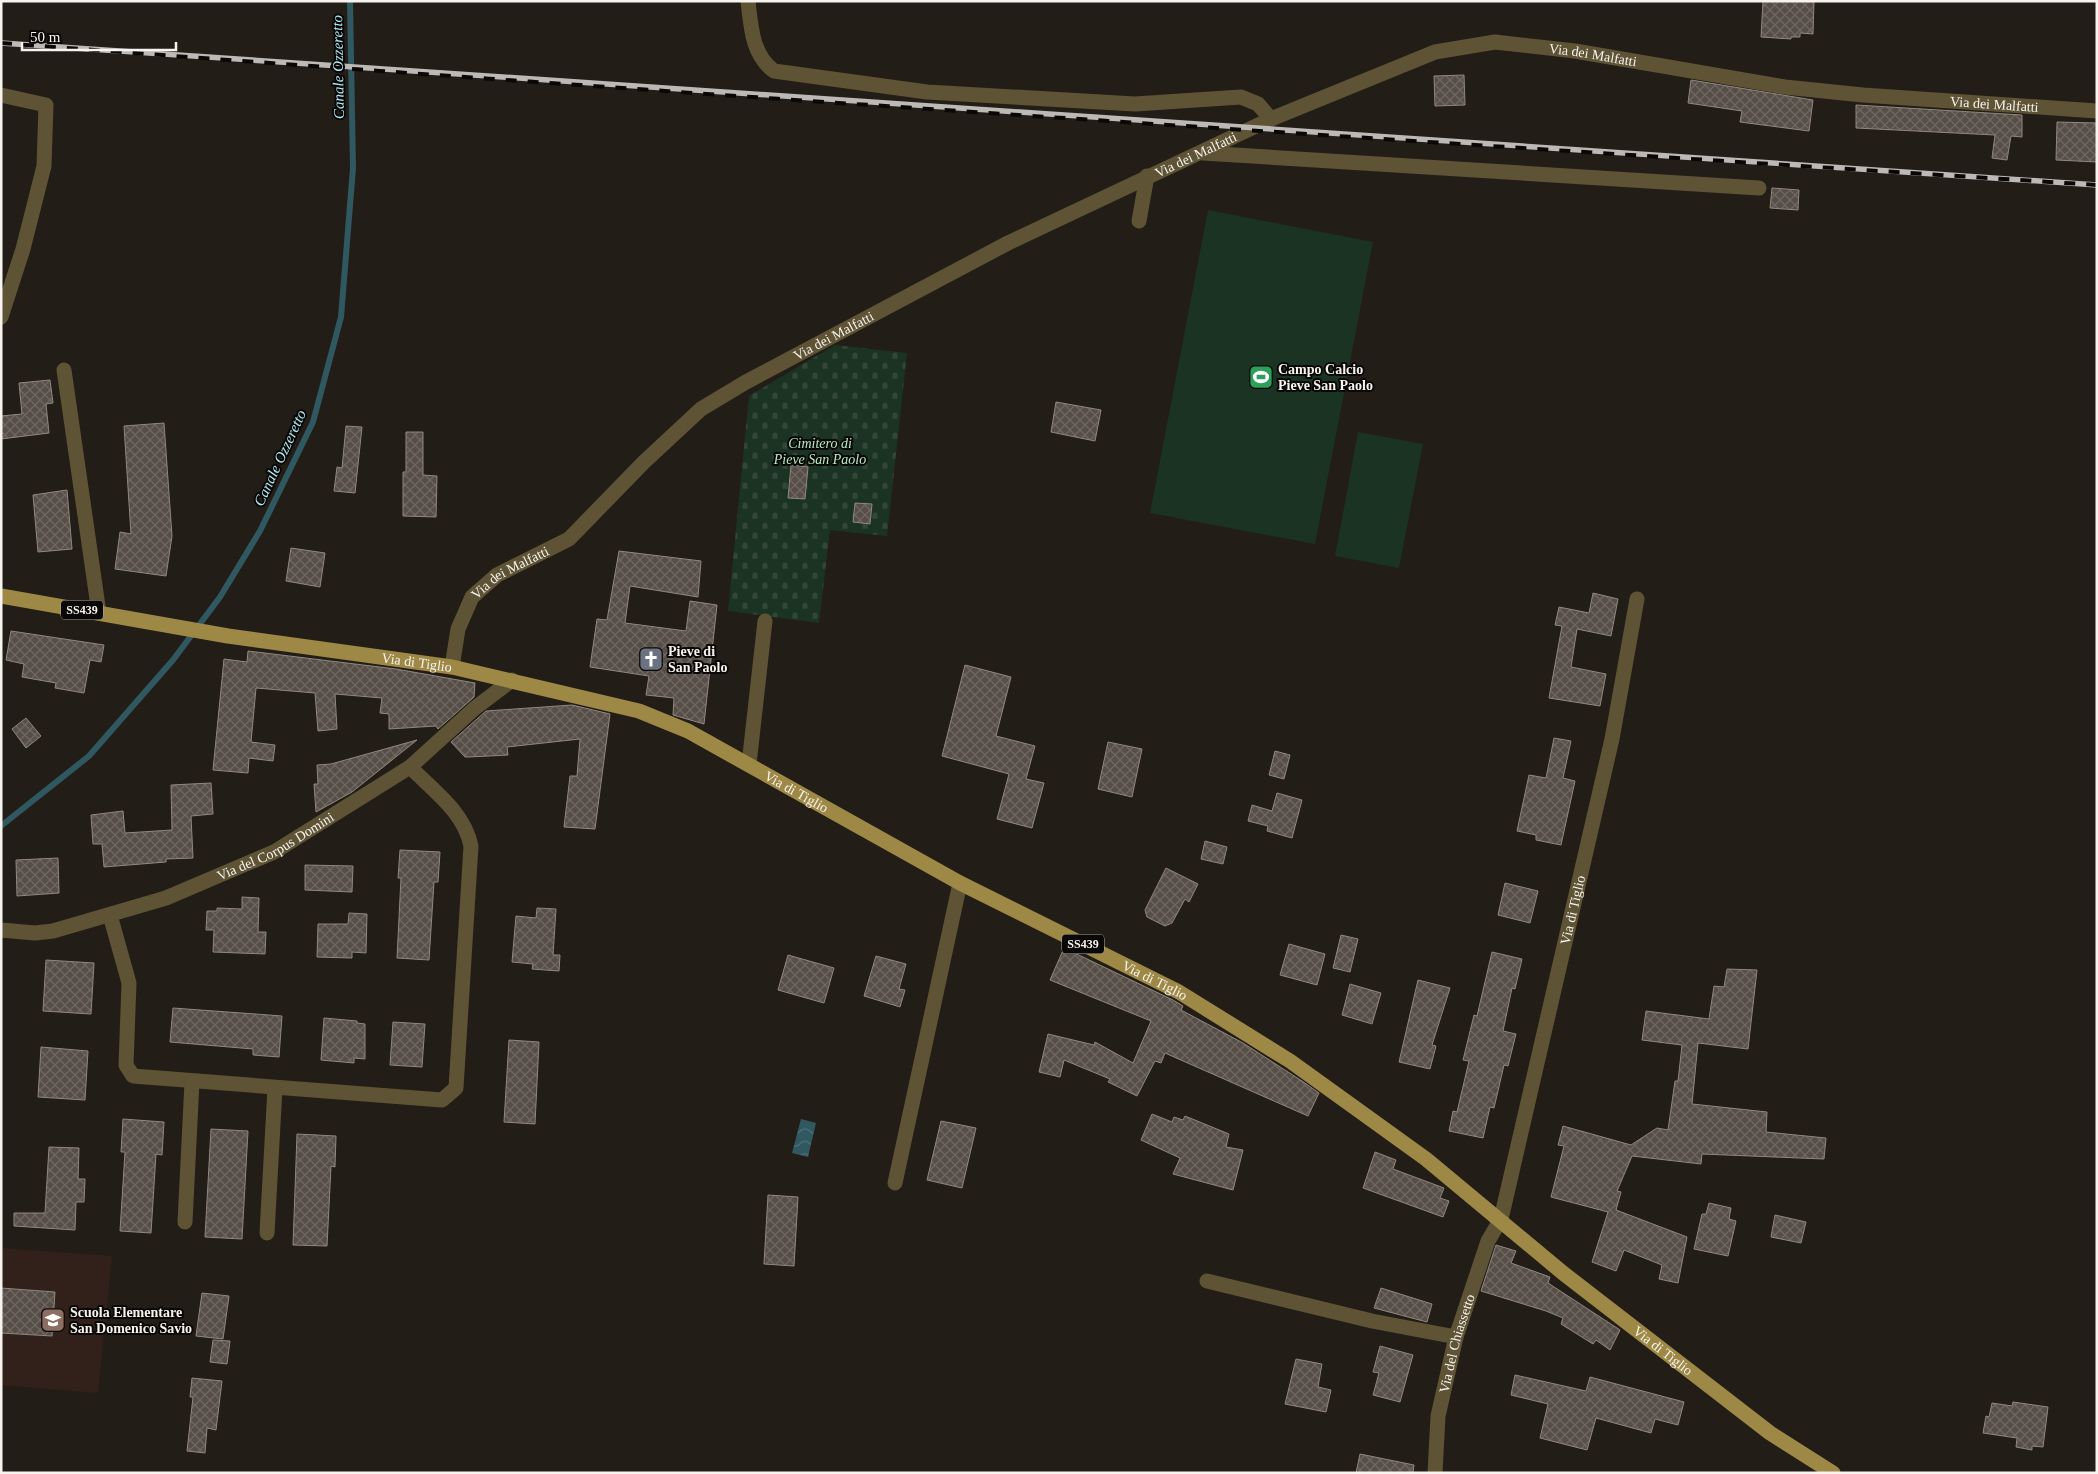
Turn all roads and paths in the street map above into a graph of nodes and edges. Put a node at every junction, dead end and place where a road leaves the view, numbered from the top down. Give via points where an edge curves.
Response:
1 (748, 1) edge
2 (1, 95) edge
3 (2097, 111) edge
4 (1272, 119) junction
5 (1199, 153) junction
6 (1147, 176) junction
7 (1759, 188) dead end
8 (1139, 221) dead end
9 (1, 317) edge
10 (64, 370) dead end
11 (1, 596) edge
12 (1637, 599) dead end
13 (99, 613) junction
14 (765, 621) dead end
15 (452, 667) junction
16 (512, 680) junction
17 (749, 764) junction
18 (410, 767) junction
19 (960, 882) junction
20 (110, 915) junction
21 (1, 930) edge
22 (192, 1082) junction
23 (275, 1088) junction
24 (895, 1183) dead end
25 (1501, 1219) junction
26 (184, 1222) dead end
27 (267, 1233) dead end
28 (1207, 1281) dead end
29 (1456, 1337) junction
30 (1435, 1473) edge
31 (1833, 1473) edge

1 - 4 street via 752,37 763,63 774,71 947,93 1135,104 1241,97 1258,104
2 - 9 street via 46,105 44,166 23,249
3 - 4 street, Via dei Malfatti via 1785,87 1575,51 1495,42 1435,52
4 - 5 street, Via dei Malfatti
5 - 6 street, Via dei Malfatti
5 - 7 street
6 - 8 street
6 - 15 street, Via dei Malfatti via 1008,243 701,409 569,539 497,575 472,597 458,629
10 - 13 street
11 - 13 main road, Via di Tiglio / SS439
12 - 25 street, Via di Tiglio via 1610,748
13 - 15 main road, Via di Tiglio / SS439 via 228,636
14 - 17 street
15 - 16 main road, Via di Tiglio / SS439
16 - 17 main road, Via di Tiglio / SS439 via 639,711 688,731
16 - 18 street, Via del Corpus Domini via 475,708
17 - 19 main road, Via di Tiglio / SS439
18 - 20 street, Via del Corpus Domini via 274,852 166,898
18 - 23 street via 457,813 468,831 471,846 456,1088 442,1100
19 - 24 street
19 - 25 main road, Via di Tiglio / SS439 via 1187,997 1290,1061 1426,1159
20 - 21 street, Via del Corpus Domini via 54,932
20 - 22 street via 129,983 126,1065 133,1076
22 - 23 street
22 - 26 street
23 - 27 street
25 - 29 street, Via del Chiassetto via 1488,1241
25 - 31 main road, Via di Tiglio / SS439 via 1570,1278 1762,1427
28 - 29 street
29 - 30 street, Via del Chiassetto via 1438,1416

